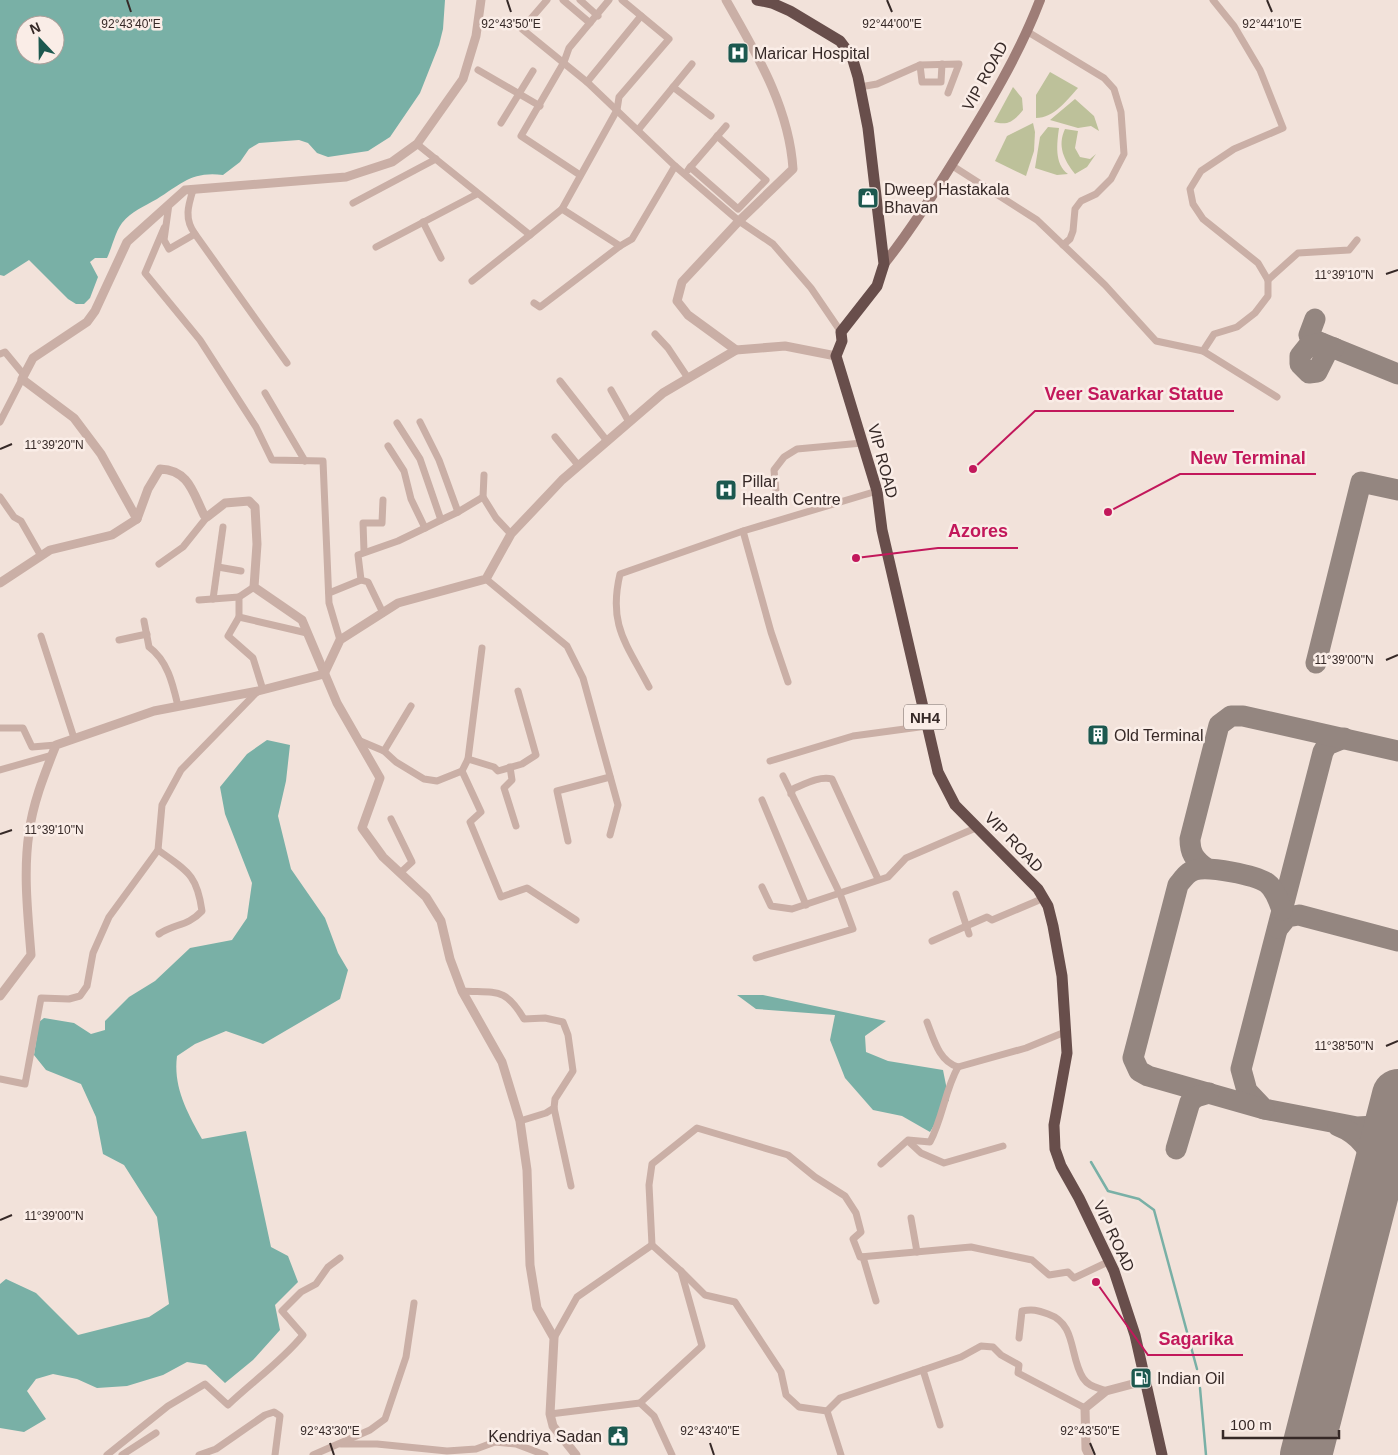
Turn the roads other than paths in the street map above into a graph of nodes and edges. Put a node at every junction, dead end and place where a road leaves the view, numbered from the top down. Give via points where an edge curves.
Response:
1 (481, 0) edge
2 (547, 0) edge
3 (563, 0) edge
4 (580, 0) edge
5 (610, 0) edge
6 (622, 0) edge
7 (726, 0) edge
8 (757, 0) edge
9 (1040, 0) edge
10 (1213, 0) edge
11 (598, 16) junction
12 (640, 16) junction
13 (590, 23) junction
14 (1028, 32) junction
15 (564, 62) junction
16 (692, 64) dead end
17 (920, 64) junction
18 (942, 64) junction
19 (478, 70) dead end
20 (533, 71) dead end
21 (587, 82) junction
22 (673, 87) junction
23 (860, 87) junction
24 (948, 93) dead end
25 (519, 94) junction
26 (540, 106) junction
27 (617, 110) junction
28 (711, 116) dead end
29 (501, 123) dead end
30 (726, 126) dead end
31 (638, 130) junction
32 (717, 136) junction
33 (417, 144) junction
34 (436, 159) junction
35 (951, 165) junction
36 (675, 166) junction
37 (690, 167) junction
38 (684, 174) junction
39 (580, 175) junction
40 (193, 190) junction
41 (477, 194) junction
42 (353, 203) dead end
43 (169, 204) junction
44 (562, 209) junction
45 (739, 221) junction
46 (423, 222) junction
47 (164, 228) junction
48 (195, 234) junction
49 (530, 235) junction
50 (1358, 240) dead end
51 (1063, 245) junction
52 (620, 246) junction
53 (376, 247) dead end
54 (441, 258) dead end
55 (884, 264) junction
56 (1268, 280) junction
57 (472, 281) dead end
58 (534, 303) dead end
59 (841, 332) junction
60 (655, 334) dead end
61 (736, 350) junction
62 (1203, 351) junction
63 (0, 354) edge
64 (836, 356) junction
65 (286, 363) dead end
66 (23, 377) junction
67 (688, 378) junction
68 (560, 381) dead end
69 (611, 390) dead end
70 (265, 393) dead end
71 (1277, 397) dead end
72 (0, 422) edge
73 (420, 422) dead end
74 (629, 422) junction
75 (397, 423) dead end
76 (555, 437) dead end
77 (607, 441) junction
78 (862, 443) junction
79 (388, 446) dead end
80 (305, 461) junction
81 (578, 465) junction
82 (484, 475) dead end
83 (877, 491) junction
84 (776, 492) dead end
85 (0, 496) edge
86 (483, 497) junction
87 (383, 500) dead end
88 (458, 512) junction
89 (207, 517) junction
90 (137, 519) junction
91 (441, 520) junction
92 (223, 527) dead end
93 (425, 528) junction
94 (743, 531) junction
95 (511, 534) junction
96 (364, 551) junction
97 (41, 556) junction
98 (159, 564) dead end
99 (218, 567) junction
100 (241, 571) dead end
101 (486, 579) junction
102 (361, 580) junction
103 (0, 583) edge
104 (254, 587) junction
105 (329, 593) junction
106 (239, 598) junction
107 (199, 600) dead end
108 (213, 600) junction
109 (383, 613) junction
110 (239, 617) junction
111 (144, 621) dead end
112 (307, 633) junction
113 (146, 634) junction
114 (41, 636) dead end
115 (119, 640) dead end
116 (340, 640) junction
117 (482, 648) dead end
118 (324, 674) junction
119 (788, 682) dead end
120 (649, 687) dead end
121 (261, 691) junction
122 (518, 691) dead end
123 (178, 706) junction
124 (410, 706) dead end
125 (927, 726) junction
126 (0, 728) edge
127 (74, 738) junction
128 (358, 740) junction
129 (56, 745) junction
130 (384, 751) junction
131 (52, 755) junction
132 (468, 759) junction
133 (770, 761) dead end
134 (510, 767) junction
135 (0, 770) edge
136 (462, 771) junction
137 (783, 776) dead end
138 (610, 777) junction
139 (791, 794) junction
140 (762, 800) dead end
141 (391, 819) dead end
142 (516, 826) dead end
143 (978, 828) junction
144 (610, 835) dead end
145 (568, 841) dead end
146 (158, 850) junction
147 (400, 873) junction
148 (878, 879) junction
149 (762, 887) dead end
150 (840, 894) junction
151 (956, 894) dead end
152 (1044, 898) junction
153 (806, 905) junction
154 (576, 920) dead end
155 (966, 926) junction
156 (159, 934) dead end
157 (969, 934) dead end
158 (932, 942) dead end
159 (756, 958) dead end
160 (462, 991) junction
161 (0, 996) edge
162 (927, 1022) dead end
163 (1065, 1032) junction
164 (958, 1066) junction
165 (0, 1079) edge
166 (554, 1108) junction
167 (520, 1121) junction
168 (908, 1140) junction
169 (1003, 1146) dead end
170 (881, 1164) dead end
171 (571, 1186) dead end
172 (911, 1218) dead end
173 (652, 1244) junction
174 (917, 1252) junction
175 (863, 1257) junction
176 (340, 1258) dead end
177 (1110, 1261) junction
178 (681, 1271) junction
179 (876, 1301) dead end
180 (414, 1303) dead end
181 (554, 1338) junction
182 (1019, 1338) dead end
183 (923, 1370) junction
184 (1144, 1381) junction
185 (1106, 1391) junction
186 (640, 1403) junction
187 (1086, 1408) junction
188 (826, 1411) junction
189 (550, 1414) junction
190 (940, 1425) dead end
191 (156, 1433) dead end
192 (341, 1444) junction
193 (277, 1454) edge
194 (107, 1455) edge
195 (122, 1455) edge
196 (199, 1455) edge
197 (313, 1455) edge
198 (545, 1455) edge
199 (576, 1455) edge
200 (672, 1455) edge
201 (841, 1455) edge
202 (1089, 1455) edge
203 (1162, 1455) edge

1 - 33 street via 476,36 464,79
2 - 15 street via 522,29
3 - 13 street
4 - 11 street
5 - 11 street
6 - 12 street
7 - 45 street via 769,79 792,145 794,169
8 - 23 highway, VIP ROAD via 790,10 840,41 852,57
9 - 14 main road, VIP ROAD
10 - 56 street via 1234,26 1260,70 1283,128 1234,149 1201,171 1190,189 1193,204 1203,219 1258,263
11 - 13 street
12 - 21 street
12 - 27 street via 669,39 619,97
13 - 15 street via 569,48
14 - 35 main road, VIP ROAD
14 - 51 street via 1104,78 1114,89 1121,112 1124,154 1111,179 1075,209 1073,231
15 - 21 street
15 - 26 street
16 - 22 street
17 - 18 street
17 - 18 street via 922,82 941,82
17 - 23 street via 877,84
18 - 24 street via 959,64
19 - 25 street
20 - 25 street
21 - 27 street
22 - 28 street
22 - 31 street
23 - 55 highway, VIP ROAD
25 - 26 street
25 - 29 street
26 - 39 street via 521,136
27 - 31 street
27 - 39 street
30 - 32 street
31 - 36 street
32 - 37 street
32 - 37 street via 766,180 738,209
33 - 34 street
33 - 40 street via 392,162 346,176
34 - 41 street
34 - 42 street
35 - 51 street via 1037,220
35 - 55 main road, VIP ROAD via 907,235
36 - 38 street
36 - 52 street via 632,240
37 - 38 street
38 - 45 street
39 - 44 street
40 - 43 street via 184,190
40 - 48 street via 187,208 189,225
41 - 46 street
41 - 49 street
43 - 47 street
43 - 66 street via 127,242 87,322 33,358
44 - 49 street
44 - 52 street
45 - 59 street via 773,244 811,288
45 - 61 street via 682,282 677,301 688,315
46 - 53 street
46 - 54 street
47 - 48 street via 164,240 169,249
47 - 80 street via 145,273 200,340 256,427 272,460
48 - 65 street
49 - 57 street
50 - 56 street via 1349,250 1298,253
51 - 62 street via 1156,341
52 - 58 street via 540,307
55 - 59 highway, VIP ROAD via 877,286
56 - 62 street via 1268,296 1255,314 1237,327 1214,334
59 - 64 highway, VIP ROAD via 842,341
60 - 67 street
61 - 64 street via 785,346
61 - 67 street
62 - 71 street
63 - 66 street via 5,352
64 - 78 highway, VIP ROAD / NH4
66 - 72 street
66 - 90 street via 74,418 101,454
67 - 74 street via 663,393
68 - 77 street
69 - 74 street
70 - 80 street
73 - 88 street via 439,460
74 - 77 street
75 - 91 street via 420,459
76 - 81 street
77 - 81 street
78 - 83 highway, VIP ROAD / NH4
78 - 84 street via 797,449 784,457 774,470
79 - 93 street via 404,471
80 - 105 street via 323,461
81 - 95 street
82 - 86 street
83 - 94 street
83 - 125 highway, VIP ROAD / NH4 via 882,530
85 - 97 street via 14,517 21,521
86 - 88 street
86 - 95 street
87 - 96 street via 382,523 363,523
88 - 91 street
89 - 90 street via 184,476 160,470 148,489
89 - 98 street via 183,547
89 - 104 street via 225,503 249,501 255,507
90 - 97 street via 112,535 50,550
91 - 93 street
92 - 99 street
93 - 96 street via 398,541
94 - 119 street
94 - 120 street via 620,574 615,595 617,626
95 - 101 street
96 - 102 street via 358,554
97 - 103 street
99 - 100 street
99 - 108 street
101 - 109 street via 398,603
101 - 138 street via 567,646 583,678
102 - 105 street
102 - 109 street via 368,582
104 - 106 street
104 - 112 street via 302,620
105 - 116 street
106 - 108 street
106 - 110 street
107 - 108 street
109 - 116 street
110 - 112 street
110 - 121 street via 228,636 253,658
111 - 113 street
112 - 118 street
113 - 115 street
113 - 123 street via 149,647 157,652 169,672
114 - 127 street
116 - 118 street
117 - 132 street
118 - 121 street
118 - 128 street
121 - 123 street
121 - 146 street via 180,770 162,804
122 - 134 street via 536,755
123 - 127 street
124 - 130 street
125 - 133 street via 853,736
125 - 143 highway, VIP ROAD / NH4 via 938,772 954,805
126 - 129 street via 23,728 32,747
127 - 129 street
128 - 130 street
128 - 147 street via 380,778 362,828 383,857
129 - 131 street
130 - 136 street via 424,779 437,781
131 - 135 street
131 - 161 street via 38,793 29,833 27,895 31,955
132 - 134 street via 498,771
132 - 136 street
134 - 142 street via 512,780 504,788
136 - 154 street via 481,812 470,822 502,897 526,888
137 - 139 street
138 - 144 street via 618,805
138 - 145 street via 557,791
139 - 148 street via 793,789 813,781 825,777 832,779
139 - 150 street
140 - 153 street
141 - 147 street via 412,862
143 - 148 street via 906,858 888,877
143 - 152 highway, VIP ROAD / NH4
146 - 156 street via 191,874 202,911 190,922 170,926
146 - 165 street via 109,917 80,996 41,998 24,1084
147 - 160 street via 426,897 441,921
148 - 150 street
149 - 153 street via 771,906 792,909
150 - 153 street
150 - 159 street via 853,929
151 - 155 street
152 - 155 street via 992,920 987,916
152 - 163 highway, VIP ROAD / NH4 via 1054,926 1062,976
155 - 157 street
155 - 158 street
160 - 166 street via 510,997 524,1019 545,1018 563,1022 573,1071 555,1099
160 - 167 street via 502,1062
162 - 164 street via 939,1052 950,1064
163 - 164 street via 1026,1048
163 - 177 highway, VIP ROAD / NH4 via 1067,1053 1054,1125 1055,1149
164 - 168 street via 930,1142
166 - 167 street
166 - 171 street
167 - 181 street via 527,1170 530,1265 537,1308
168 - 169 street via 921,1153 944,1163
168 - 170 street
172 - 174 street
173 - 175 street via 652,1164 697,1128 788,1155 845,1196 856,1213 861,1232 853,1239 860,1257
173 - 178 street
173 - 181 street via 577,1297
174 - 175 street
174 - 177 street via 971,1247 1032,1260 1049,1275 1068,1272 1074,1278
175 - 179 street
176 - 194 street via 328,1267 316,1284 301,1292 282,1311 303,1335 228,1405 205,1384 168,1406
177 - 184 highway, VIP ROAD / NH4 via 1135,1335
178 - 186 street via 702,1346
178 - 188 street via 705,1296 735,1302 781,1372 786,1395 798,1407
180 - 192 street via 406,1357 385,1419
181 - 189 street
182 - 185 street via 1022,1311 1033,1309 1051,1315 1065,1324 1083,1378 1091,1387
183 - 187 street via 961,1357 981,1346 993,1347 1019,1365 1018,1373
183 - 188 street via 840,1398
183 - 190 street
184 - 185 street
184 - 203 highway, VIP ROAD / NH4
185 - 187 street
186 - 189 street
186 - 200 street via 654,1416
187 - 202 street via 1086,1449
188 - 201 street
189 - 199 street via 553,1426
191 - 195 street
192 - 197 street
192 - 198 street via 447,1451 476,1449 495,1442 516,1444
193 - 196 street via 280,1416 274,1412 216,1449

